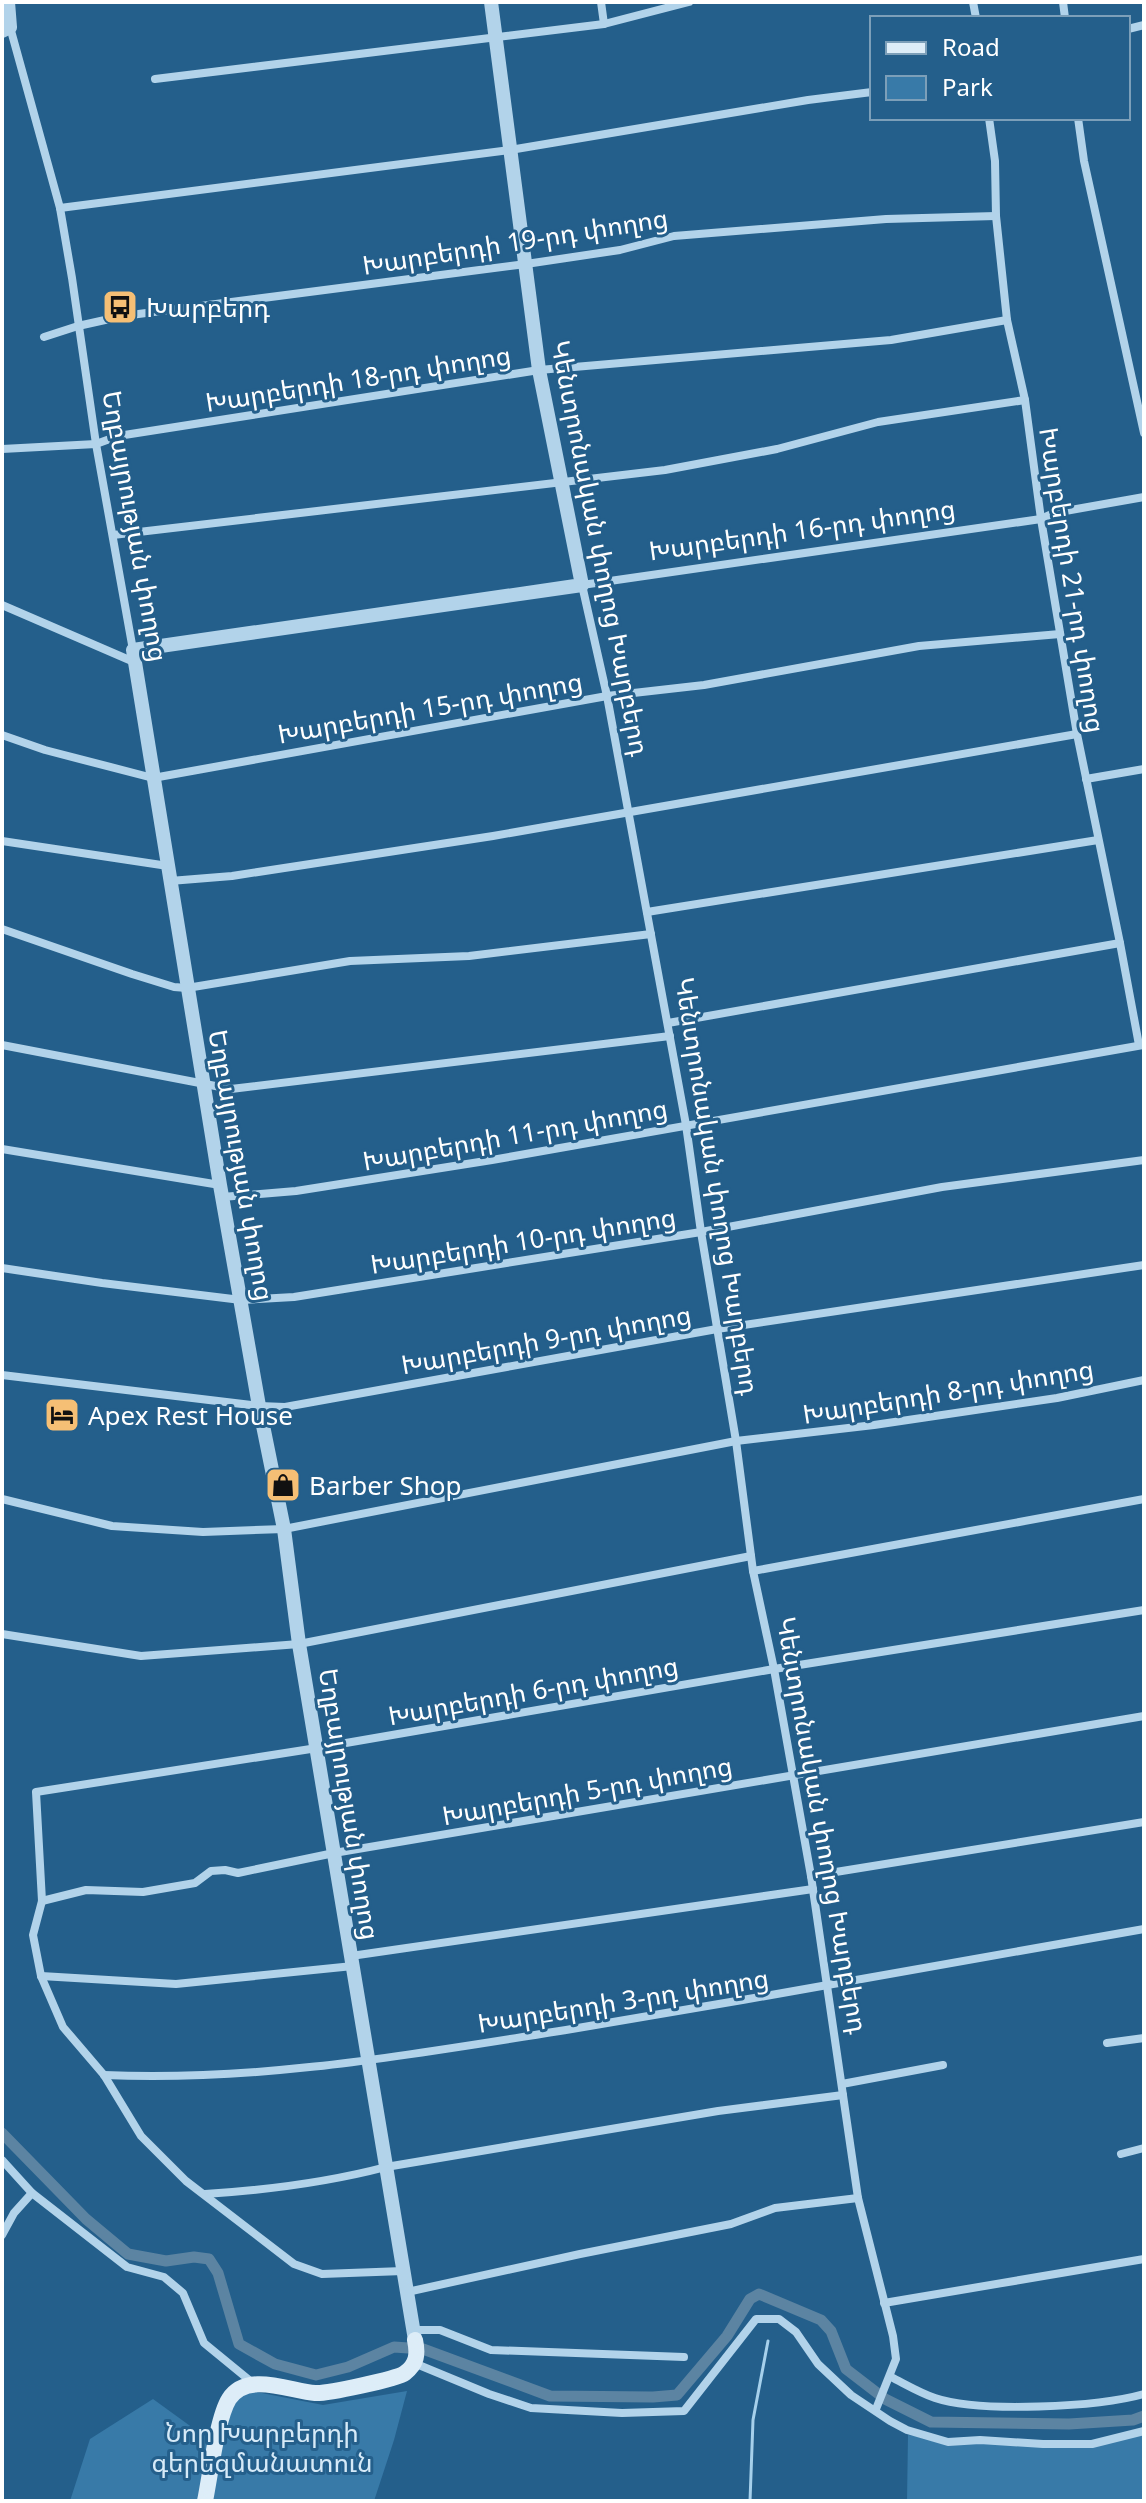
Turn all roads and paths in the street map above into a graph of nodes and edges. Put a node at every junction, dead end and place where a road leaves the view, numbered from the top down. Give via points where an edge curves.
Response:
1 (8, 2) edge
2 (491, 2) edge
3 (601, 2) edge
4 (689, 2) edge
5 (604, 24) junction
6 (6, 29) edge
7 (495, 39) junction
8 (155, 79) dead end
9 (870, 92) edge
10 (989, 120) edge
11 (1078, 120) edge
12 (510, 150) junction
13 (60, 208) junction
14 (996, 216) junction
15 (526, 264) junction
16 (1007, 320) junction
17 (78, 326) junction
18 (44, 337) dead end
19 (539, 370) junction
20 (1025, 400) junction
21 (1144, 433) edge
22 (96, 444) junction
23 (2, 449) edge
24 (561, 483) junction
25 (1144, 497) edge
26 (1041, 519) junction
27 (113, 535) junction
28 (582, 585) junction
29 (2, 605) edge
30 (1060, 634) junction
31 (134, 656) junction
32 (607, 696) junction
33 (1077, 734) junction
34 (2, 735) edge
35 (1144, 769) edge
36 (153, 778) junction
37 (1086, 779) junction
38 (628, 811) junction
39 (1098, 840) junction
40 (2, 841) edge
41 (169, 873) junction
42 (647, 912) junction
43 (2, 929) edge
44 (651, 934) junction
45 (1120, 943) junction
46 (187, 988) junction
47 (668, 1023) junction
48 (670, 1036) junction
49 (2, 1045) edge
50 (1141, 1045) edge
51 (203, 1084) junction
52 (686, 1125) junction
53 (2, 1149) edge
54 (1144, 1160) edge
55 (221, 1191) junction
56 (701, 1232) junction
57 (1144, 1265) edge
58 (2, 1268) edge
59 (241, 1300) junction
60 (717, 1329) junction
61 (2, 1375) edge
62 (1144, 1380) edge
63 (259, 1406) junction
64 (736, 1441) junction
65 (2, 1499) edge
66 (1144, 1499) edge
67 (284, 1529) junction
68 (751, 1556) junction
69 (753, 1571) junction
70 (1144, 1610) edge
71 (2, 1634) edge
72 (299, 1644) junction
73 (774, 1669) junction
74 (1144, 1716) edge
75 (317, 1748) junction
76 (794, 1774) junction
77 (1144, 1822) edge
78 (334, 1853) junction
79 (811, 1876) junction
80 (813, 1889) junction
81 (42, 1901) junction
82 (1144, 1929) edge
83 (352, 1961) junction
84 (41, 1976) junction
85 (827, 1985) junction
86 (1144, 2038) edge
87 (1107, 2043) dead end
88 (369, 2062) junction
89 (943, 2065) dead end
90 (104, 2075) junction
91 (842, 2084) junction
92 (843, 2095) junction
93 (1144, 2148) edge
94 (1121, 2154) dead end
95 (2, 2160) edge
96 (386, 2167) junction
97 (32, 2193) junction
98 (205, 2194) junction
99 (858, 2198) junction
100 (2, 2235) edge
101 (1144, 2259) edge
102 (403, 2271) junction
103 (407, 2292) junction
104 (884, 2303) junction
105 (415, 2347) junction
106 (684, 2357) dead end
107 (891, 2377) junction
108 (254, 2384) junction
109 (1144, 2394) edge
110 (876, 2409) junction
111 (1144, 2431) edge
112 (205, 2501) edge

1 - 6 street, Եղբայրության փողոց
2 - 7 street, Կենտրոնական փողոց Խարբերդ
3 - 5 street
4 - 5 street
5 - 7 street
6 - 13 street, Եղբայրության փողոց
7 - 8 street
7 - 12 street, Կենտրոնական փողոց Խարբերդ
9 - 12 street
10 - 14 street, Խարբերդի 21-րդ փողոց
11 - 21 street
12 - 13 street
12 - 15 street, Կենտրոնական փողոց Խարբերդ
13 - 17 street, Եղբայրության փողոց
14 - 15 street, Խարբերդի 19-րդ փողոց via 674,236
14 - 16 street, Խարբերդի 21-րդ փողոց
15 - 17 street, Խարբերդի 19-րդ փողոց
15 - 19 street, Կենտրոնական փողոց Խարբերդ
16 - 19 street, Խարբերդի 18-րդ փողոց via 891,340
16 - 20 street, Խարբերդի 21-րդ փողոց
17 - 18 street, Խարբերդի 19-րդ փողոց
17 - 22 street, Եղբայրության փողոց
19 - 22 street, Խարբերդի 18-րդ փողոց via 118,436
19 - 24 street, Կենտրոնական փողոց Խարբերդ
20 - 24 street via 878,422 777,449 665,470
20 - 26 street, Խարբերդի 21-րդ փողոց
22 - 23 street, Խարբերդի 18-րդ փողոց
22 - 27 street, Եղբայրության փողոց
24 - 27 street
24 - 28 street, Կենտրոնական փողոց Խարբերդ
25 - 26 street, Խարբերդի 16-րդ փողոց
26 - 28 street, Խարբերդի 16-րդ փողոց
26 - 30 street, Խարբերդի 21-րդ փողոց
27 - 31 street, Եղբայրության փողոց
28 - 31 street, Խարբերդի 16-րդ փողոց
28 - 32 street, Կենտրոնական փողոց Խարբերդ
29 - 31 street
30 - 32 street, Խարբերդի 15-րդ փողոց via 919,646 704,685
30 - 33 street, Խարբերդի 21-րդ փողոց
31 - 36 street, Եղբայրության փողոց
32 - 36 street, Խարբերդի 15-րդ փողոց
32 - 38 street, Կենտրոնական փողոց Խարբերդ
33 - 37 street, Խարբերդի 21-րդ փողոց
33 - 38 street
34 - 36 street, Խարբերդի 15-րդ փողոց
35 - 37 street
36 - 41 street, Եղբայրության փողոց
37 - 39 street, Խարբերդի 21-րդ փողոց
38 - 41 street via 232,876
38 - 42 street, Կենտրոնական փողոց Խարբերդ
39 - 42 street
39 - 45 street, Խարբերդի 21-րդ փողոց
40 - 41 street
41 - 46 street, Եղբայրության փողոց
42 - 44 street, Կենտրոնական փողոց Խարբերդ
43 - 46 street
44 - 46 street via 469,956 350,961
44 - 47 street, Կենտրոնական փողոց Խարբերդ
45 - 47 street
45 - 50 street, Խարբերդի 21-րդ փողոց
46 - 51 street, Եղբայրության փողոց
47 - 48 street, Կենտրոնական փողոց Խարբերդ
48 - 51 street via 231,1089
48 - 52 street, Կենտրոնական փողոց Խարբերդ
49 - 51 street
50 - 52 street, Խարբերդի 11-րդ փողոց
51 - 55 street, Եղբայրության փողոց
52 - 55 street, Խարբերդի 11-րդ փողոց via 296,1191
52 - 56 street, Կենտրոնական փողոց Խարբերդ
53 - 55 street, Խարբերդի 11-րդ փողոց
54 - 56 street, Խարբերդի 10-րդ փողոց via 942,1187
55 - 59 street, Եղբայրության փողոց
56 - 59 street, Խարբերդի 10-րդ փողոց via 294,1297
56 - 60 street, Կենտրոնական փողոց Խարբերդ
57 - 60 street, Խարբերդի 9-րդ փողոց
58 - 59 street, Խարբերդի 10-րդ փողոց
59 - 63 street, Եղբայրության փողոց
60 - 63 street, Խարբերդի 9-րդ փողոց via 285,1407
60 - 64 street, Կենտրոնական փողոց Խարբերդ
61 - 63 street, Խարբերդի 9-րդ փողոց
62 - 64 street, Խարբերդի 8-րդ փողոց via 1026,1403
63 - 67 street, Եղբայրության փողոց
64 - 67 street, Խարբերդի 8-րդ փողոց
64 - 68 street, Կենտրոնական փողոց Խարբերդ
65 - 67 street, Խարբերդի 8-րդ փողոց via 112,1526 203,1532
66 - 69 street
67 - 72 street, Եղբայրության փողոց
68 - 69 street, Կենտրոնական փողոց Խարբերդ
68 - 72 street
69 - 73 street, Կենտրոնական փողոց Խարբերդ
70 - 73 street, Խարբերդի 6-րդ փողոց
71 - 72 street via 141,1656
72 - 75 street, Եղբայրության փողոց
73 - 75 street, Խարբերդի 6-րդ փողոց
73 - 76 street, Կենտրոնական փողոց Խարբերդ
74 - 76 street, Խարբերդի 5-րդ փողոց
75 - 78 street, Եղբայրության փողոց
75 - 81 street, Խարբերդի 6-րդ փողոց via 36,1792
76 - 78 street, Խարբերդի 5-րդ փողոց
76 - 79 street, Կենտրոնական փողոց Խարբերդ
77 - 79 street
78 - 81 street, Խարբերդի 5-րդ փողոց via 238,1873 211,1871 195,1883 143,1892 86,1890
78 - 83 street, Եղբայրության փողոց
79 - 80 street, Կենտրոնական փողոց Խարբերդ
80 - 83 street
80 - 85 street, Կենտրոնական փողոց Խարբերդ
81 - 84 street via 33,1935
82 - 85 street, Խարբերդի 3-րդ փողոց
83 - 84 street via 176,1984
83 - 88 street, Եղբայրության փողոց
84 - 90 street via 63,2027
85 - 88 street, Խարբերդի 3-րդ փողոց
85 - 91 street, Կենտրոնական փողոց Խարբերդ
86 - 87 street
88 - 90 street, Խարբերդի 3-րդ փողոց via 166,2077
88 - 96 street, Եղբայրության փողոց
89 - 91 street
90 - 98 street via 141,2136
91 - 92 street, Կենտրոնական փողոց Խարբերդ
92 - 96 street
92 - 99 street, Կենտրոնական փողոց Խարբերդ
93 - 94 street
95 - 97 street
96 - 98 street via 274,2190
96 - 102 street, Եղբայրության փողոց
97 - 100 street
97 - 108 street via 127,2267 164,2277 183,2293 204,2343
98 - 102 street via 294,2264 322,2274
99 - 103 street via 775,2208 731,2224
99 - 104 street, Կենտրոնական փողոց Խարբերդ
101 - 104 street
102 - 103 street, Եղբայրության փողոց
103 - 105 street, Եղբայրության փողոց
104 - 107 street, Կենտրոնական փողոց Խարբերդ via 896,2359
105 - 106 street via 440,2330 491,2350
105 - 108 main road via 403,2375 318,2393
105 - 110 street via 531,2408 684,2411 756,2319 779,2319 851,2395
107 - 109 street via 936,2399 974,2406 1084,2403
107 - 110 street
108 - 112 main road via 229,2399
110 - 111 street via 907,2430 948,2442 1092,2444

